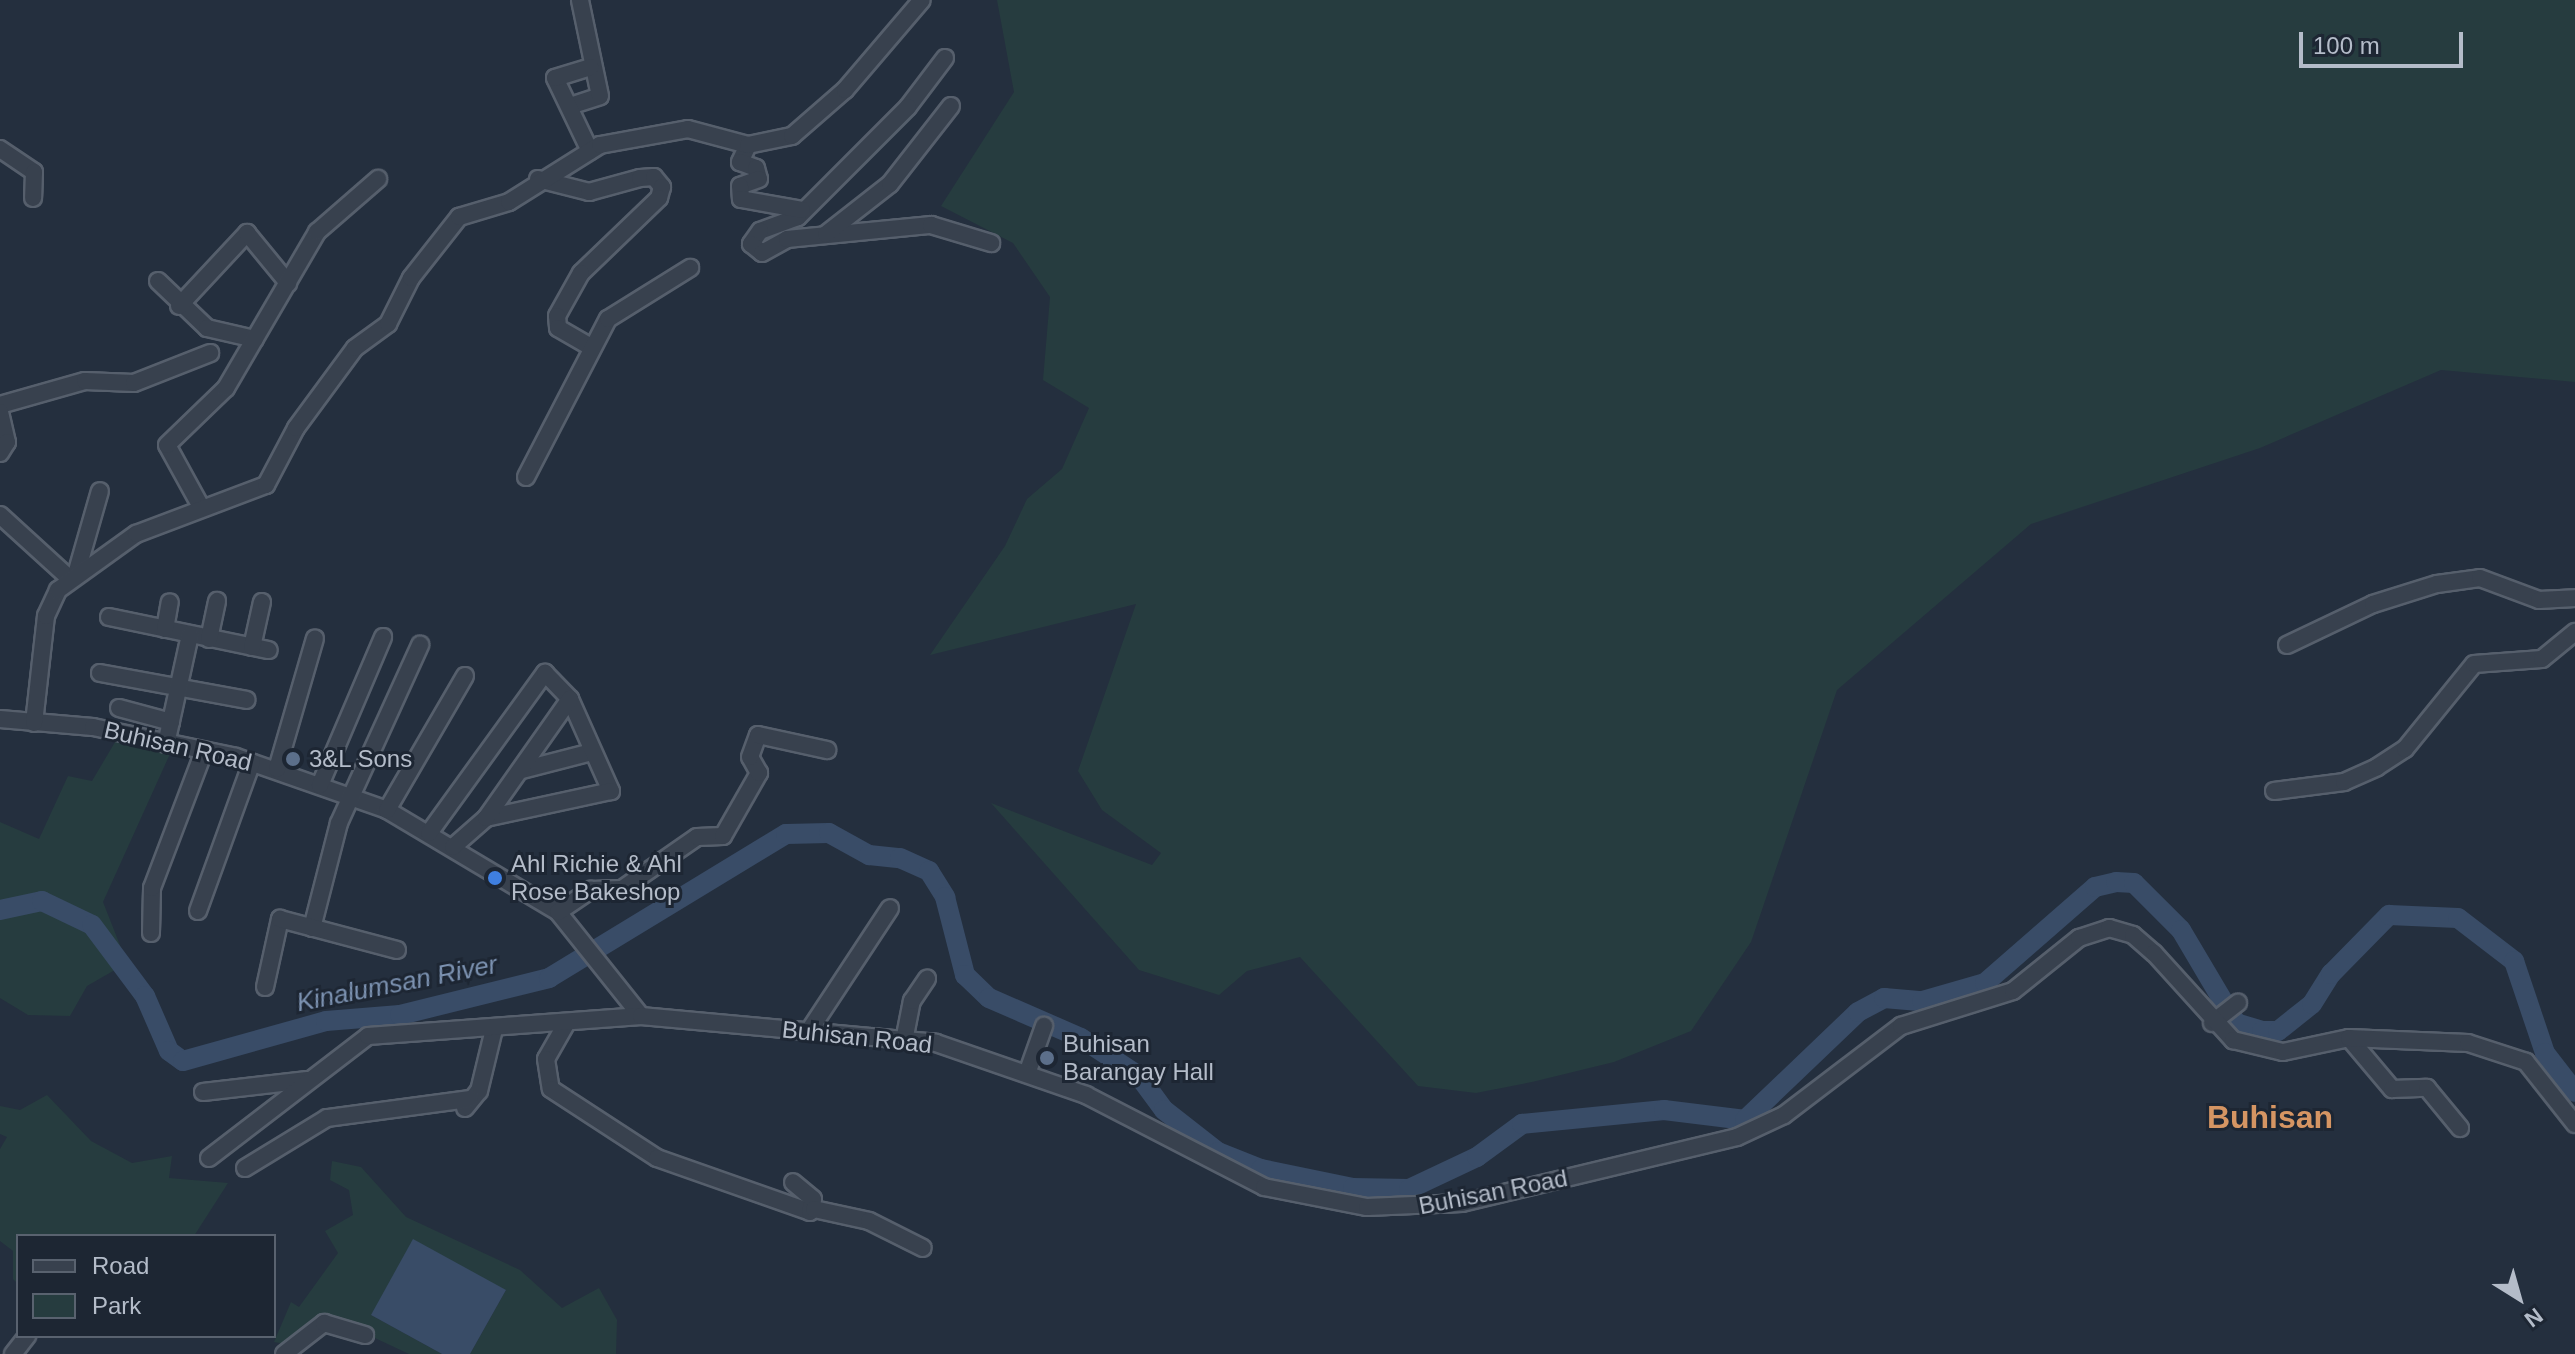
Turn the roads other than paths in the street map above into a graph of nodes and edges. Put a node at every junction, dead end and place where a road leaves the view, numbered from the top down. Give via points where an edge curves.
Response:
1 (580, 0) edge
2 (922, 0) edge
3 (945, 58) dead end
4 (590, 67) junction
5 (573, 105) junction
6 (951, 106) dead end
7 (748, 145) junction
8 (0, 149) edge
9 (590, 151) junction
10 (378, 179) dead end
11 (538, 179) junction
12 (33, 198) dead end
13 (802, 210) junction
14 (826, 234) junction
15 (991, 243) dead end
16 (690, 268) dead end
17 (158, 281) dead end
18 (288, 283) junction
19 (179, 306) junction
20 (255, 339) junction
21 (591, 347) junction
22 (210, 353) dead end
23 (0, 405) edge
24 (0, 412) edge
25 (0, 453) edge
26 (526, 477) dead end
27 (100, 491) dead end
28 (200, 505) junction
29 (0, 515) edge
30 (73, 575) junction
31 (2575, 598) edge
32 (217, 601) dead end
33 (170, 602) dead end
34 (262, 602) dead end
35 (109, 617) dead end
36 (165, 629) junction
37 (2575, 632) edge
38 (190, 635) junction
39 (383, 637) dead end
40 (315, 638) dead end
41 (209, 639) junction
42 (420, 645) dead end
43 (2287, 645) dead end
44 (100, 673) dead end
45 (465, 676) dead end
46 (178, 689) junction
47 (570, 699) junction
48 (247, 700) dead end
49 (119, 708) dead end
50 (0, 719) edge
51 (171, 722) junction
52 (34, 723) junction
53 (166, 744) junction
54 (827, 750) dead end
55 (204, 751) junction
56 (588, 753) junction
57 (252, 762) junction
58 (277, 769) junction
59 (522, 770) junction
60 (320, 785) junction
61 (2274, 791) dead end
62 (351, 795) junction
63 (387, 810) junction
64 (486, 818) junction
65 (429, 833) junction
66 (453, 847) junction
67 (890, 908) dead end
68 (198, 911) dead end
69 (558, 912) junction
70 (312, 928) junction
71 (151, 933) dead end
72 (397, 950) dead end
73 (927, 979) dead end
74 (265, 987) dead end
75 (641, 1016) junction
76 (566, 1024) junction
77 (1044, 1026) dead end
78 (494, 1029) junction
79 (809, 1031) junction
80 (905, 1036) junction
81 (2349, 1038) junction
82 (1028, 1071) junction
83 (309, 1080) junction
84 (203, 1092) dead end
85 (2575, 1124) edge
86 (2460, 1128) dead end
87 (209, 1158) dead end
88 (245, 1168) dead end
89 (793, 1182) dead end
90 (814, 1209) junction
91 (923, 1248) dead end
92 (365, 1335) dead end
93 (25, 1338) edge
94 (13, 1354) edge
95 (284, 1354) edge

1 - 4 street
2 - 7 street via 811,125
3 - 13 street via 908,107
4 - 5 street via 600,96
4 - 5 street via 555,78
5 - 9 street
6 - 14 street via 890,184
7 - 9 street via 688,129
7 - 13 street via 740,162 756,168 759,179 740,186 741,199
8 - 12 street via 34,172
9 - 11 street
10 - 18 street via 317,232
11 - 21 street via 589,192 654,177 662,187 581,273 557,316 558,328
11 - 28 street via 509,202 459,217 447,228 388,324 355,348 296,428 266,485
13 - 14 street via 760,231 751,244 757,252
14 - 15 street via 931,225
16 - 21 street via 608,319
17 - 19 street
18 - 19 street via 247,233
18 - 20 street
19 - 20 street via 207,328
20 - 28 street via 226,388 167,445
21 - 26 street
22 - 23 street via 134,383 85,381
24 - 25 street via 7,442
27 - 30 street
28 - 30 street
29 - 30 street
30 - 52 street via 46,616
31 - 43 street via 2539,600 2480,578 2437,584 2373,604
32 - 41 street
33 - 36 street
34 - 41 street via 260,648
35 - 36 street
36 - 38 street
37 - 61 street via 2542,659 2474,664 2413,741 2377,767 2344,782
38 - 41 street
38 - 46 street
39 - 60 street
40 - 58 street
42 - 62 street
44 - 46 street
45 - 63 street
46 - 48 street
46 - 51 street
47 - 56 street
47 - 59 street
47 - 65 street via 545,673 537,677
49 - 51 street
50 - 52 street, Buhisan Road
51 - 53 street
52 - 53 street, Buhisan Road
53 - 55 street, Buhisan Road
54 - 69 street via 758,735 750,757 759,773 723,836 697,837 622,889 591,890
55 - 57 street, Buhisan Road
55 - 71 street via 152,888
56 - 59 street
56 - 64 street via 611,791
57 - 58 street, Buhisan Road
57 - 68 street
58 - 60 street, Buhisan Road
59 - 64 street
60 - 62 street, Buhisan Road
62 - 63 street, Buhisan Road
62 - 70 street
63 - 65 street, Buhisan Road
64 - 66 street
65 - 66 street, Buhisan Road
66 - 69 street, Buhisan Road
67 - 79 street
69 - 75 street, Buhisan Road
70 - 72 street
70 - 74 street via 280,919
73 - 80 street via 912,1001
75 - 76 street
75 - 79 street, Buhisan Road
76 - 78 street
76 - 90 street via 546,1059 551,1089 683,1170 804,1212
77 - 82 street
78 - 83 street via 368,1036
78 - 88 street via 479,1091 466,1106 327,1118
79 - 80 street, Buhisan Road
80 - 82 street, Buhisan Road
81 - 82 street, Buhisan Road via 2260,1051 2225,1013 2133,935 2093,930 2013,991 1901,1026 1784,1115 1737,1137 1513,1192 1414,1208 1264,1187
81 - 85 street, Buhisan Road via 2404,1036 2502,1052 2535,1070
81 - 86 street via 2392,1089 2427,1088
83 - 84 street
83 - 87 street
89 - 90 street via 810,1194
90 - 91 street via 869,1221
92 - 95 street via 324,1323
93 - 94 street

